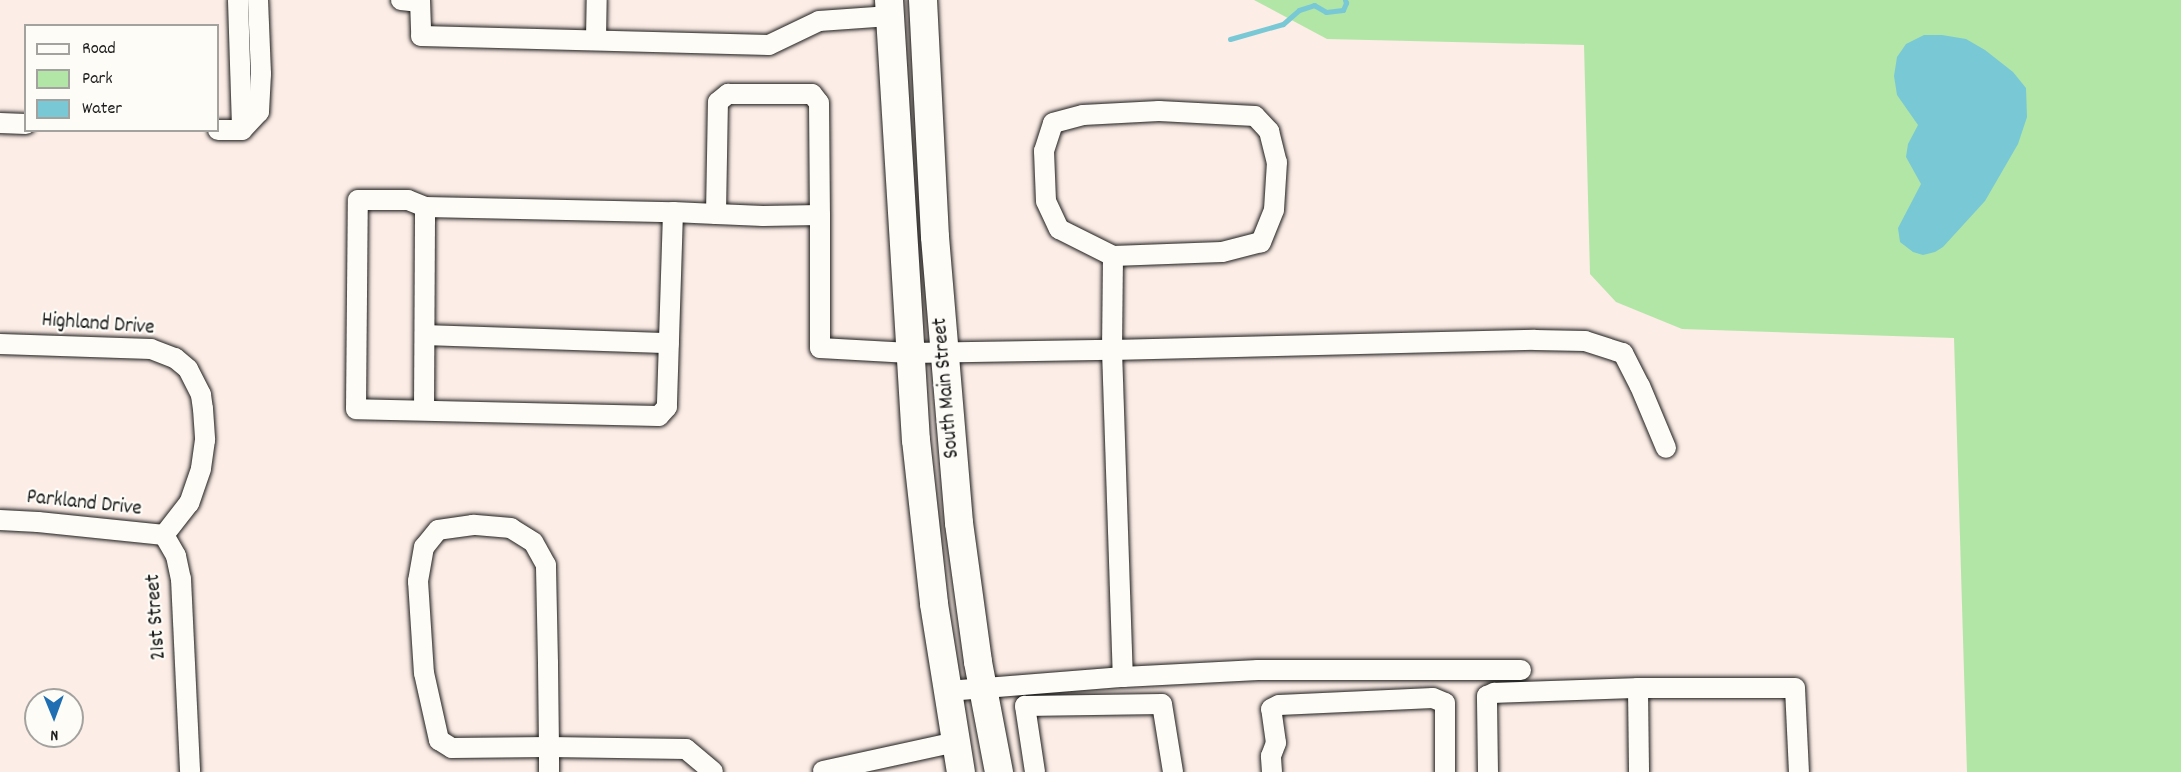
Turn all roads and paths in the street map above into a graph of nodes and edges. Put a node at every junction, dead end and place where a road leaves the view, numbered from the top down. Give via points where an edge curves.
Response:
1 (238, 0) edge
2 (258, 0) edge
3 (414, 0) edge
4 (597, 0) edge
5 (922, 0) edge
6 (890, 8) edge
7 (596, 39) junction
8 (0, 123) edge
9 (24, 124) edge
10 (219, 130) edge
11 (242, 130) junction
12 (425, 207) junction
13 (672, 213) junction
14 (716, 214) junction
15 (820, 215) junction
16 (1113, 256) junction
17 (426, 335) junction
18 (669, 343) junction
19 (0, 344) edge
20 (1112, 350) junction
21 (944, 352) junction
22 (910, 354) junction
23 (424, 410) junction
24 (1666, 448) dead end
25 (0, 520) edge
26 (164, 536) junction
27 (1521, 670) dead end
28 (1123, 677) junction
29 (982, 687) junction
30 (1638, 688) junction
31 (948, 691) junction
32 (956, 742) junction
33 (549, 747) junction
34 (823, 771) edge
35 (190, 772) edge
36 (549, 772) edge
37 (713, 772) edge
38 (962, 772) edge
39 (999, 772) edge
40 (1035, 772) edge
41 (1173, 772) edge
42 (1272, 772) edge
43 (1445, 772) edge
44 (1488, 772) edge
45 (1639, 772) edge
46 (1799, 772) edge

1 - 11 street
2 - 11 street via 259,112
3 - 7 street via 421,36
4 - 7 street
5 - 21 highway, South Main Street
6 - 7 street via 819,21 770,45
6 - 22 highway, South Main Street
8 - 9 street
10 - 11 street
12 - 13 street
12 - 17 street
12 - 23 street via 408,200 358,200 356,409
13 - 14 street
13 - 18 street
14 - 15 street
14 - 15 street via 718,102 728,94 812,94 819,103
15 - 22 street via 820,348
16 - 16 street via 1221,252 1261,242 1274,210 1277,162 1269,131 1255,116 1159,111 1083,115 1053,123 1044,152 1046,201 1059,229
16 - 20 street
17 - 18 street
17 - 23 street
18 - 23 street via 667,406 659,416
19 - 26 street, Highland Drive via 151,349 175,358 188,369 201,395 203,409 205,440 201,469 189,503
20 - 21 street
20 - 24 street via 1585,341 1623,353
20 - 28 street
21 - 22 street
21 - 29 highway, South Main Street via 959,523
22 - 31 highway, South Main Street via 925,526
25 - 26 street, Parkland Drive
26 - 35 street, 21st Street via 176,556 181,579
27 - 28 street via 1258,670
28 - 29 street
29 - 31 street
29 - 39 highway, South Main Street
30 - 44 street via 1487,696
30 - 45 street
30 - 46 street via 1795,688
31 - 32 highway, South Main Street
32 - 34 street
32 - 38 highway, South Main Street
33 - 33 street via 546,565 533,542 511,528 473,525 438,530 424,548 418,581 424,673 439,740 452,748
33 - 36 street
33 - 37 street via 686,749
40 - 41 street via 1025,706 1162,704
42 - 43 street via 1271,756 1276,743 1271,709 1279,705 1433,698 1445,703

